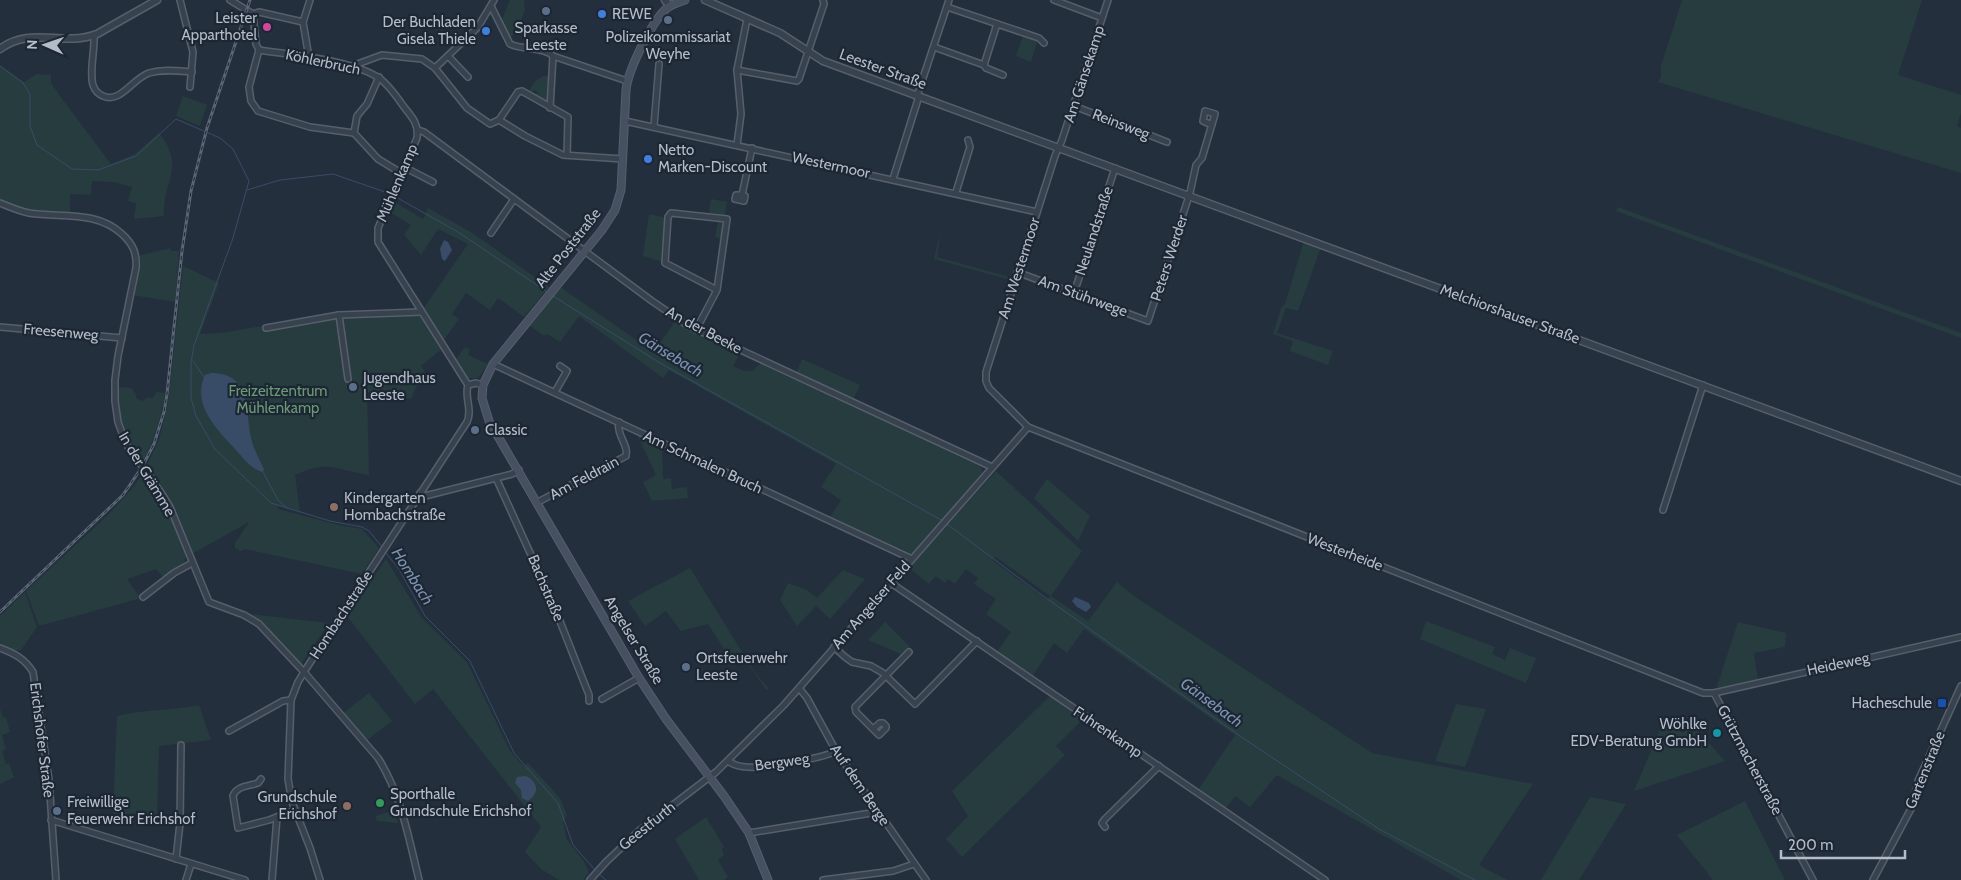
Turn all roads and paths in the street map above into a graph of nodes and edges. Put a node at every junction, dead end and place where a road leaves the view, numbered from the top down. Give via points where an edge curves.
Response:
1 (157, 0) edge
2 (180, 0) edge
3 (231, 0) edge
4 (310, 0) edge
5 (494, 0) edge
6 (685, 0) edge
7 (705, 0) edge
8 (823, 0) edge
9 (949, 0) edge
10 (1054, 0) edge
11 (1108, 0) edge
12 (667, 3) edge
13 (491, 6) junction
14 (947, 7) junction
15 (254, 14) junction
16 (1102, 18) junction
17 (747, 19) junction
18 (303, 22) junction
19 (997, 24) junction
20 (94, 35) junction
21 (1044, 44) dead end
22 (934, 47) junction
23 (0, 49) edge
24 (259, 50) junction
25 (808, 53) junction
26 (448, 56) junction
27 (554, 56) junction
28 (309, 58) junction
29 (659, 64) dead end
30 (984, 64) junction
31 (352, 66) junction
32 (435, 68) junction
33 (738, 70) junction
34 (192, 72) junction
35 (1003, 75) dead end
36 (468, 77) dead end
37 (381, 79) junction
38 (627, 81) junction
39 (190, 87) dead end
40 (918, 96) junction
41 (1074, 106) junction
42 (550, 108) junction
43 (499, 120) junction
44 (624, 120) junction
45 (1212, 125) dead end
46 (654, 126) junction
47 (418, 130) junction
48 (354, 133) junction
49 (968, 140) dead end
50 (1167, 142) dead end
51 (738, 145) junction
52 (752, 148) junction
53 (1058, 148) junction
54 (567, 155) junction
55 (623, 159) junction
56 (404, 167) junction
57 (1114, 168) junction
58 (401, 173) junction
59 (893, 179) junction
60 (433, 182) dead end
61 (956, 192) junction
62 (742, 195) dead end
63 (1188, 196) junction
64 (514, 199) junction
65 (0, 203) edge
66 (1037, 212) junction
67 (491, 233) dead end
68 (584, 251) junction
69 (1017, 272) junction
70 (717, 290) junction
71 (1074, 293) junction
72 (422, 312) junction
73 (340, 315) junction
74 (1148, 321) joint
75 (0, 327) edge
76 (266, 328) dead end
77 (696, 330) junction
78 (122, 338) junction
79 (493, 364) junction
80 (560, 366) dead end
81 (348, 379) dead end
82 (468, 385) junction
83 (483, 385) junction
84 (1703, 386) junction
85 (989, 388) joint
86 (555, 392) junction
87 (484, 409) joint
88 (619, 422) junction
89 (1028, 427) junction
90 (992, 467) junction
91 (519, 470) junction
92 (496, 478) junction
93 (1961, 481) edge
94 (420, 493) junction
95 (538, 502) junction
96 (1664, 510) dead end
97 (912, 559) junction
98 (192, 563) junction
99 (891, 583) junction
100 (143, 597) dead end
101 (1961, 637) edge
102 (977, 641) junction
103 (834, 647) junction
104 (0, 648) edge
105 (909, 652) dead end
106 (304, 672) junction
107 (886, 676) junction
108 (639, 678) junction
109 (1961, 686) edge
110 (799, 688) junction
111 (1714, 693) junction
112 (602, 699) dead end
113 (291, 700) junction
114 (589, 701) dead end
115 (873, 729) dead end
116 (229, 731) dead end
117 (181, 745) dead end
118 (836, 751) junction
119 (728, 761) junction
120 (1159, 766) junction
121 (709, 777) junction
122 (261, 779) dead end
123 (876, 809) junction
124 (295, 810) junction
125 (277, 817) junction
126 (51, 820) junction
127 (1105, 827) dead end
128 (748, 833) junction
129 (176, 859) junction
130 (192, 864) junction
131 (914, 864) junction
132 (56, 880) edge
133 (186, 880) edge
134 (245, 880) edge
135 (272, 880) edge
136 (320, 880) edge
137 (419, 880) edge
138 (590, 880) edge
139 (768, 880) edge
140 (822, 880) edge
141 (926, 880) edge
142 (1326, 880) edge
143 (1813, 880) edge
144 (1873, 880) edge

1 - 20 street
2 - 34 street via 193,52
3 - 15 street
4 - 18 street
5 - 13 street
6 - 12 main road
7 - 17 street, Leester Straße
8 - 25 street
9 - 14 street
10 - 16 street
11 - 16 street, Am Gänsekamp
12 - 38 main road, Alte Poststraße
13 - 26 street via 478,27
13 - 27 street via 510,44 550,52
14 - 19 street
14 - 22 street
15 - 18 street via 259,12
15 - 24 street
16 - 41 street, Am Gänsekamp
17 - 25 street, Leester Straße via 780,33
17 - 33 street
18 - 28 street
19 - 21 street via 1039,38
19 - 30 street
20 - 23 street via 71,39 29,36
20 - 34 street via 93,85 98,94 107,98 116,98 138,78 152,73
22 - 30 street
22 - 40 street
24 - 28 street, Köhlerbruch
24 - 48 street via 249,87 251,101 258,110 310,127
25 - 33 street via 797,81
25 - 40 street, Leester Straße
26 - 32 street
26 - 36 street
27 - 38 street
27 - 42 street
28 - 31 street, Köhlerbruch
29 - 46 street
30 - 35 street
31 - 32 street via 382,55 422,59
31 - 37 street, Köhlerbruch
32 - 43 street via 458,98 488,124
33 - 51 street via 741,114
34 - 39 street
37 - 47 street, Köhlerbruch via 414,119
37 - 48 street via 357,116
38 - 44 main road, Alte Poststraße
40 - 53 street, Leester Straße
40 - 59 street
41 - 50 street, Reinsweg
41 - 53 street, Am Gänsekamp
42 - 43 street via 522,91 518,92
42 - 54 street via 568,117
43 - 54 street
44 - 46 street, Westermoor
44 - 55 main road, Alte Poststraße
45 - 63 street, Peters Werder
46 - 51 street, Westermoor
47 - 56 street, Mühlenkamp
47 - 64 street, An der Beeke
48 - 58 street via 378,159
49 - 61 street via 970,147
51 - 52 street, Westermoor
52 - 59 street, Westermoor
52 - 62 street
53 - 57 street, Melchiorshauser Straße
53 - 66 street, Am Westermoor
54 - 55 street
55 - 68 main road, Alte Poststraße via 621,190 614,210
56 - 58 street, Mühlenkamp
56 - 60 street
57 - 63 street, Melchiorshauser Straße
57 - 71 street, Neulandstraße
58 - 72 street, Mühlenkamp via 377,237
59 - 61 street, Westermoor
61 - 66 street, Westermoor
63 - 74 street, Peters Werder
63 - 84 street, Melchiorshauser Straße
64 - 67 street
64 - 68 street, An der Beeke
65 - 78 street, In der Grämme via 32,213 96,219 127,238 137,261
66 - 69 street, Am Westermoor
68 - 77 street, An der Beeke
68 - 79 main road, Alte Poststraße
69 - 71 street, Am Stührwege
69 - 85 street, Am Westermoor via 986,372
70 - 70 street via 727,219 671,213 668,217 665,263
70 - 77 street
71 - 74 street, Am Stührwege
72 - 73 street
72 - 82 street, Mühlenkamp
73 - 76 street
73 - 81 street
75 - 78 street, Freesenweg
77 - 90 street, An der Beeke
78 - 98 street, In der Grämme via 114,392 121,433 134,457 167,500
79 - 83 main road, Alte Poststraße
79 - 86 street, Am Schmalen Bruch
80 - 86 street via 567,371
82 - 83 street
82 - 94 street, Hombachstraße via 469,418
83 - 87 main road, Alte Poststraße
84 - 93 street, Melchiorshauser Straße
84 - 96 street
85 - 89 street, Westerheide
86 - 88 street, Am Schmalen Bruch
87 - 91 main road, Angelser Straße
88 - 95 street, Am Feldrain via 618,433 626,456
88 - 97 street, Am Schmalen Bruch
89 - 90 street, Am Angelser Feld
89 - 111 street, Westerheide via 1703,693
90 - 97 street, Am Angelser Feld
91 - 92 street
91 - 95 main road, Angelser Straße
92 - 94 street via 425,496
92 - 114 street, Bachstraße via 552,601
94 - 106 street, Hombachstraße
95 - 108 main road, Angelser Straße
97 - 99 street, Am Angelser Feld
98 - 100 street
98 - 106 street, In der Grämme via 209,602 253,620
99 - 102 street, Fuhrenkamp
99 - 103 street, Am Angelser Feld
101 - 111 street, Heideweg
102 - 107 street via 915,704
102 - 120 street, Fuhrenkamp
103 - 107 street via 852,662 871,666
103 - 110 street, Am Angelser Feld
104 - 126 street, Erichshofer Straße via 17,655 33,672 46,757
105 - 107 street
106 - 113 street, Hombachstraße
106 - 137 street, In der Grämme via 388,773
107 - 115 street via 855,707
108 - 112 street
108 - 121 main road, Angelser Straße
109 - 144 street, Gartenstraße via 1918,781 1913,805
110 - 118 street, Auf dem Berge
110 - 119 street, Am Angelser Feld
111 - 143 street, Grützmacherstraße
113 - 116 street
113 - 124 street, Hombachstraße via 288,780
117 - 129 street
118 - 119 street, Bergweg via 759,768
118 - 123 street, Auf dem Berge
119 - 121 street, Am Angelser Feld
120 - 127 street via 1105,819 1102,823
120 - 142 street, Fuhrenkamp
121 - 128 main road, Angelser Straße
121 - 138 street, Geestfurth via 640,830
122 - 125 street via 234,792 238,828
123 - 128 street via 871,813
123 - 131 street, Auf dem Berge
124 - 125 street
124 - 136 street, Hombachstraße
125 - 135 street
126 - 129 street
126 - 132 street, Erichshofer Straße
128 - 139 main road, Angelser Straße
129 - 130 street
130 - 133 street
130 - 134 street
131 - 140 street via 892,871
131 - 141 street, Auf dem Berge

